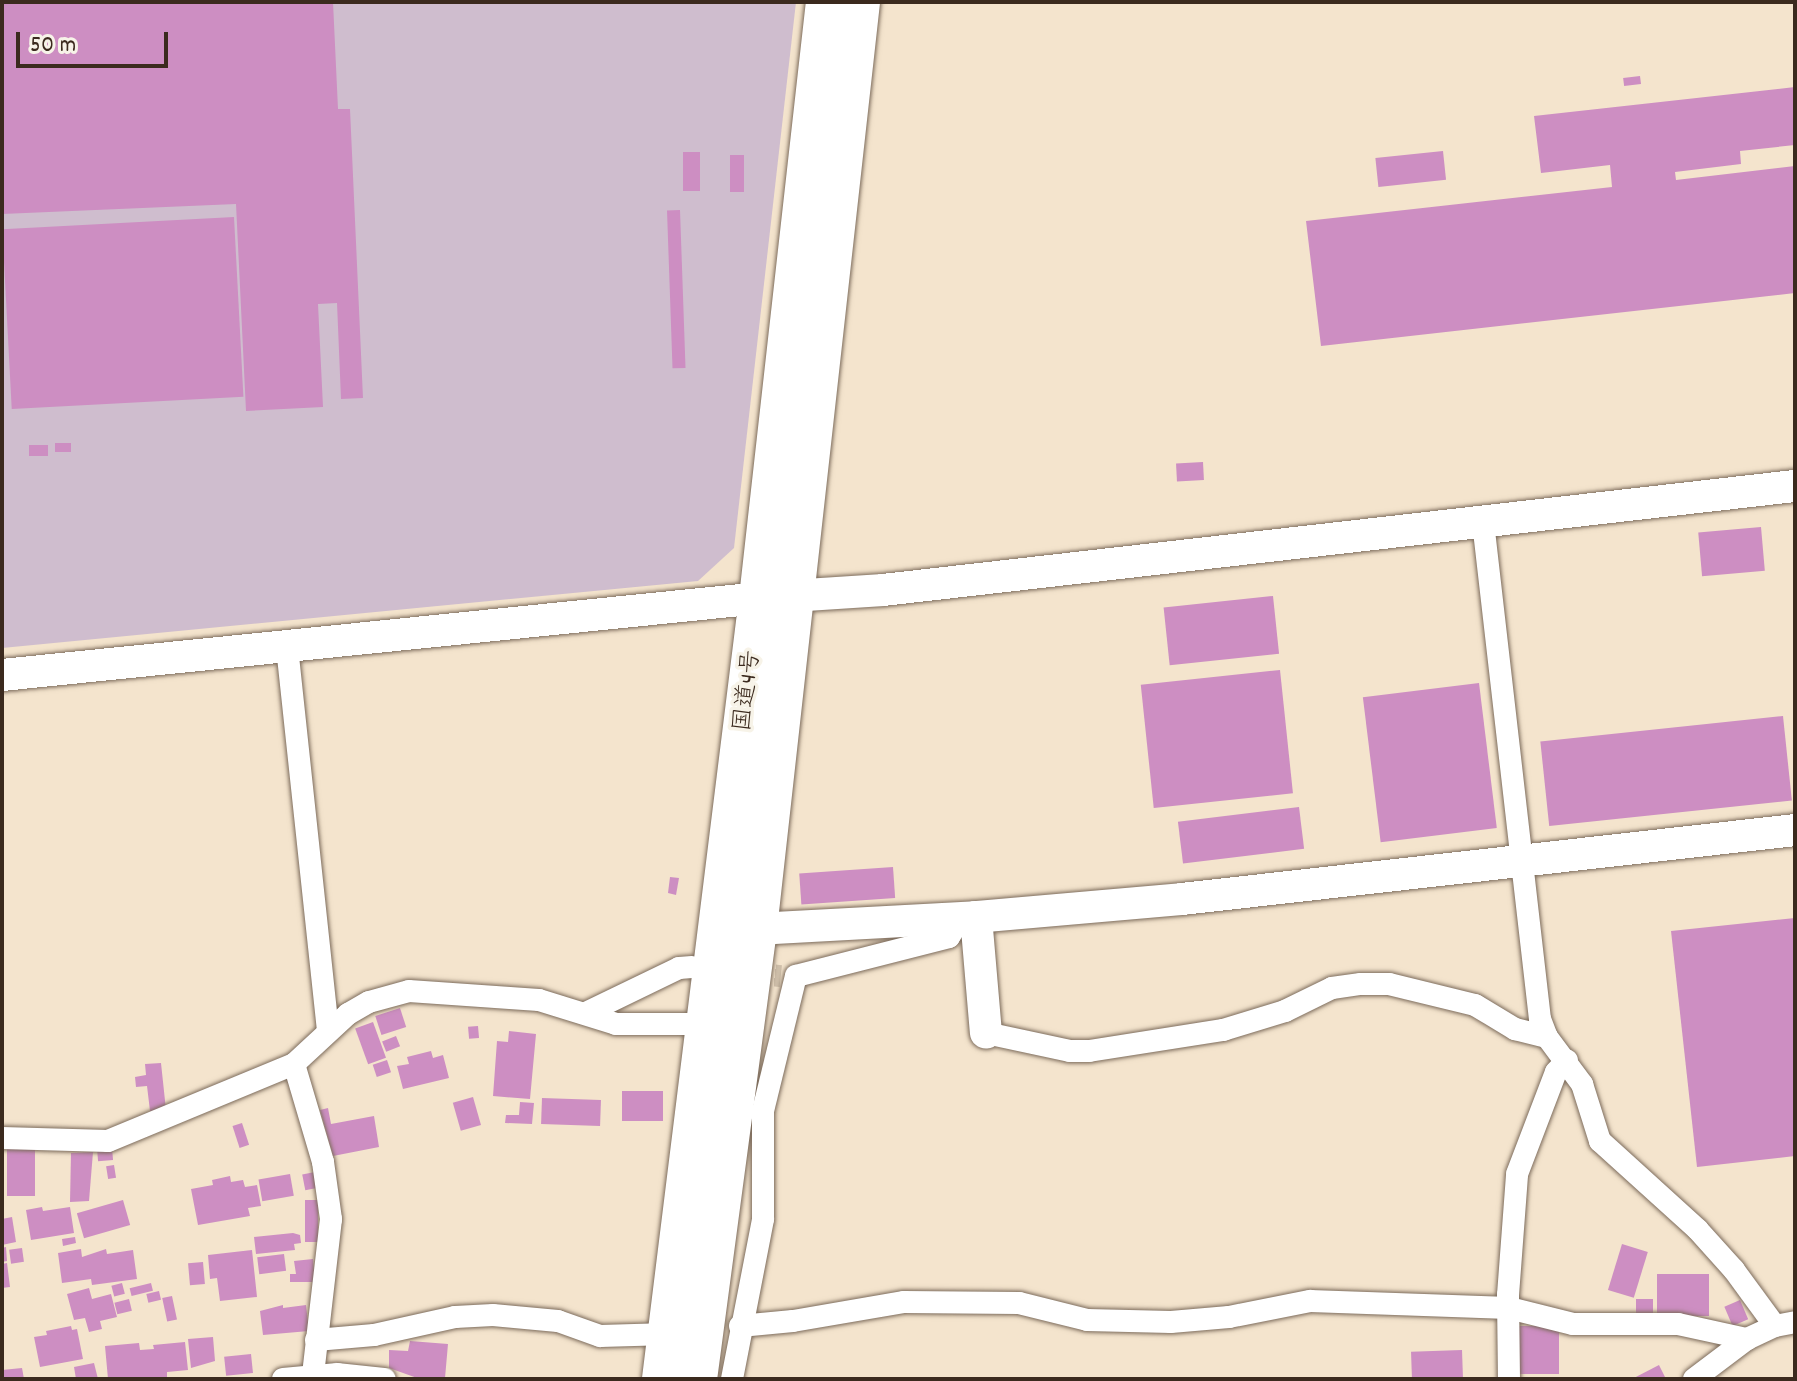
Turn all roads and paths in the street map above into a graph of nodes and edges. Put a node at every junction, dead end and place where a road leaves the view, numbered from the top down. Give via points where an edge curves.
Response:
1 (827, 2) edge
2 (859, 2) edge
3 (1795, 486) edge
4 (1483, 522) junction
5 (776, 598) junction
6 (287, 647) junction
7 (2, 675) edge
8 (1795, 830) edge
9 (1521, 860) junction
10 (968, 918) junction
11 (756, 929) junction
12 (692, 967) dead end
13 (586, 1013) junction
14 (709, 1024) junction
15 (328, 1030) junction
16 (986, 1033) joint
17 (1547, 1037) junction
18 (1567, 1060) junction
19 (294, 1064) junction
20 (2, 1138) edge
21 (1509, 1308) junction
22 (1785, 1324) edge
23 (740, 1326) junction
24 (669, 1334) junction
25 (1747, 1339) junction
26 (316, 1340) junction
27 (313, 1375) junction
28 (283, 1379) edge
29 (385, 1379) edge
30 (663, 1379) edge
31 (696, 1379) edge
32 (732, 1379) edge
33 (1509, 1379) edge
34 (1694, 1379) edge

1 - 5 highway, 国道4号
2 - 5 highway, 国道4号
3 - 4 street
4 - 5 street
4 - 9 street
5 - 6 street
5 - 11 highway, 国道4号
5 - 14 highway, 国道4号
6 - 7 street
6 - 15 street
8 - 9 street
9 - 10 street
9 - 17 street via 1540,1019
10 - 11 street
10 - 16 street
10 - 23 street via 949,937 789,976 763,1111 763,1219
11 - 31 highway, 国道4号
12 - 13 street via 679,968
13 - 14 street via 616,1024
13 - 15 street via 539,1000 409,991 369,1002
14 - 24 highway, 国道4号
15 - 19 street
16 - 17 street via 1089,1051 1223,1030 1285,1011 1332,988 1389,984 1475,1005 1515,1029
17 - 18 street
18 - 21 street via 1556,1072 1517,1174
18 - 22 street via 1582,1084 1600,1141 1698,1230
19 - 20 street via 108,1141
19 - 26 street via 323,1162 331,1219
21 - 23 street via 1310,1301 1229,1317 1125,1322 1087,1320 1019,1303 904,1302
21 - 25 street via 1573,1324 1678,1324
21 - 33 street
22 - 25 street
23 - 32 street
24 - 26 street via 600,1336 558,1321 493,1315
24 - 30 highway, 国道4号
25 - 34 street
26 - 27 street
27 - 28 street
27 - 29 street

